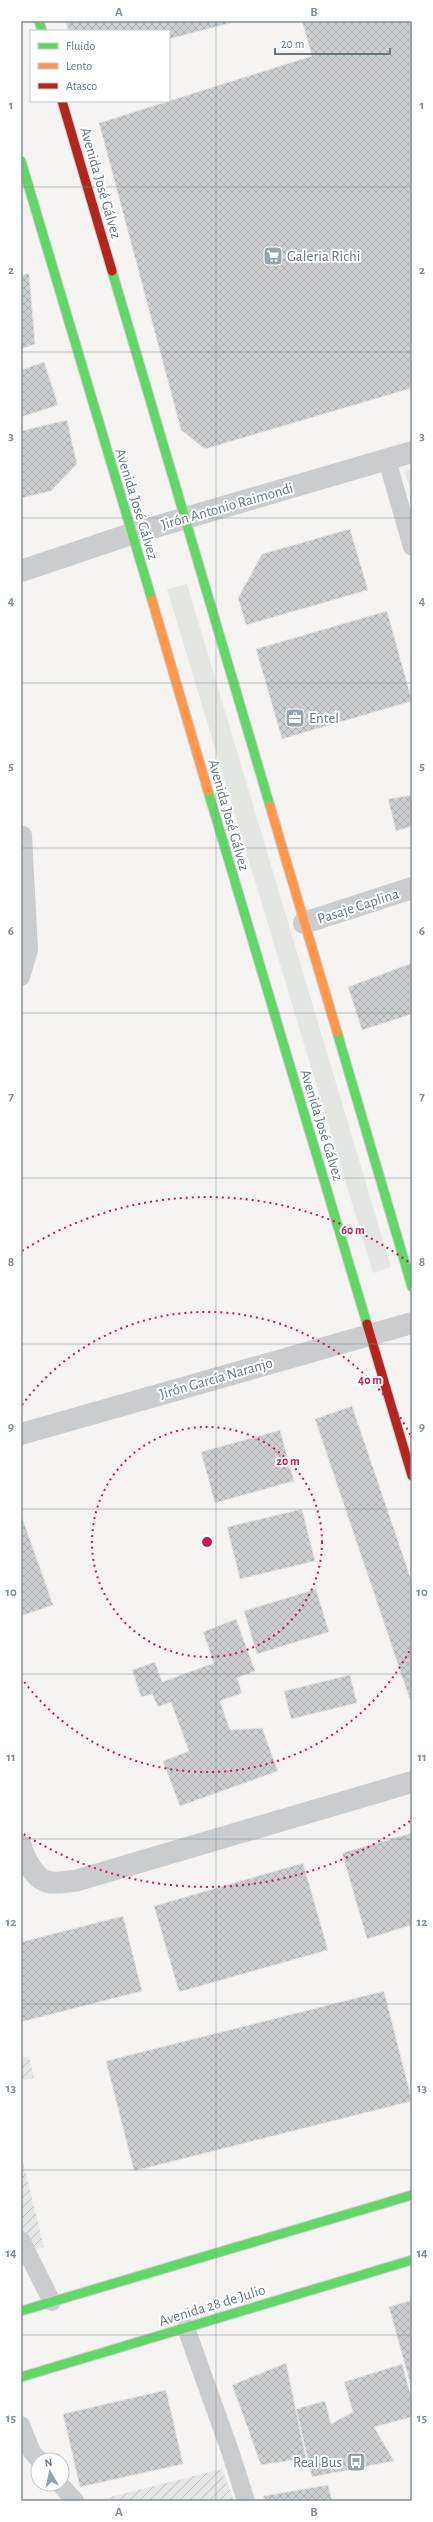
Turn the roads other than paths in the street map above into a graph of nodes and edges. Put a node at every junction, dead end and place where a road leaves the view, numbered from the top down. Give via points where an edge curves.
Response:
1 (62, 102) edge
2 (21, 161) edge
3 (412, 452) edge
4 (387, 460) junction
5 (185, 519) junction
6 (131, 534) junction
7 (412, 546) edge
8 (21, 572) edge
9 (23, 835) dead end
10 (412, 888) edge
11 (304, 923) junction
12 (21, 977) edge
13 (412, 1287) edge
14 (412, 1323) edge
15 (370, 1334) junction
16 (21, 1434) edge
17 (412, 1476) edge
18 (412, 1782) edge
19 (21, 1846) edge
20 (412, 2195) edge
21 (21, 2240) edge
22 (412, 2260) edge
23 (52, 2302) junction
24 (21, 2311) edge
25 (186, 2328) junction
26 (21, 2377) edge
27 (21, 2425) edge
28 (32, 2452) edge
29 (67, 2492) edge
30 (75, 2501) edge
31 (246, 2501) edge

1 - 5 street, Avenida José Gálvez
2 - 6 street, Avenida José Gálvez
3 - 4 street, Jirón Antonio Raimondi
4 - 5 street, Jirón Antonio Raimondi
4 - 7 lane
5 - 6 street, Jirón Antonio Raimondi
5 - 11 street, Avenida José Gálvez
6 - 8 street, Jirón Antonio Raimondi
6 - 15 street, Avenida José Gálvez
9 - 12 lane via 30,950
10 - 11 street, Pasaje Caplina
11 - 13 street, Avenida José Gálvez
14 - 15 street, Jirón García Naranjo
15 - 16 street, Jirón García Naranjo
15 - 17 street, Avenida José Gálvez
18 - 19 street via 75,1881 49,1882 37,1875 23,1854
20 - 23 street
21 - 23 lane
22 - 25 street, Avenida 28 de Julio
23 - 24 street
25 - 26 street, Avenida 28 de Julio
25 - 31 lane
27 - 28 lane
29 - 30 lane

